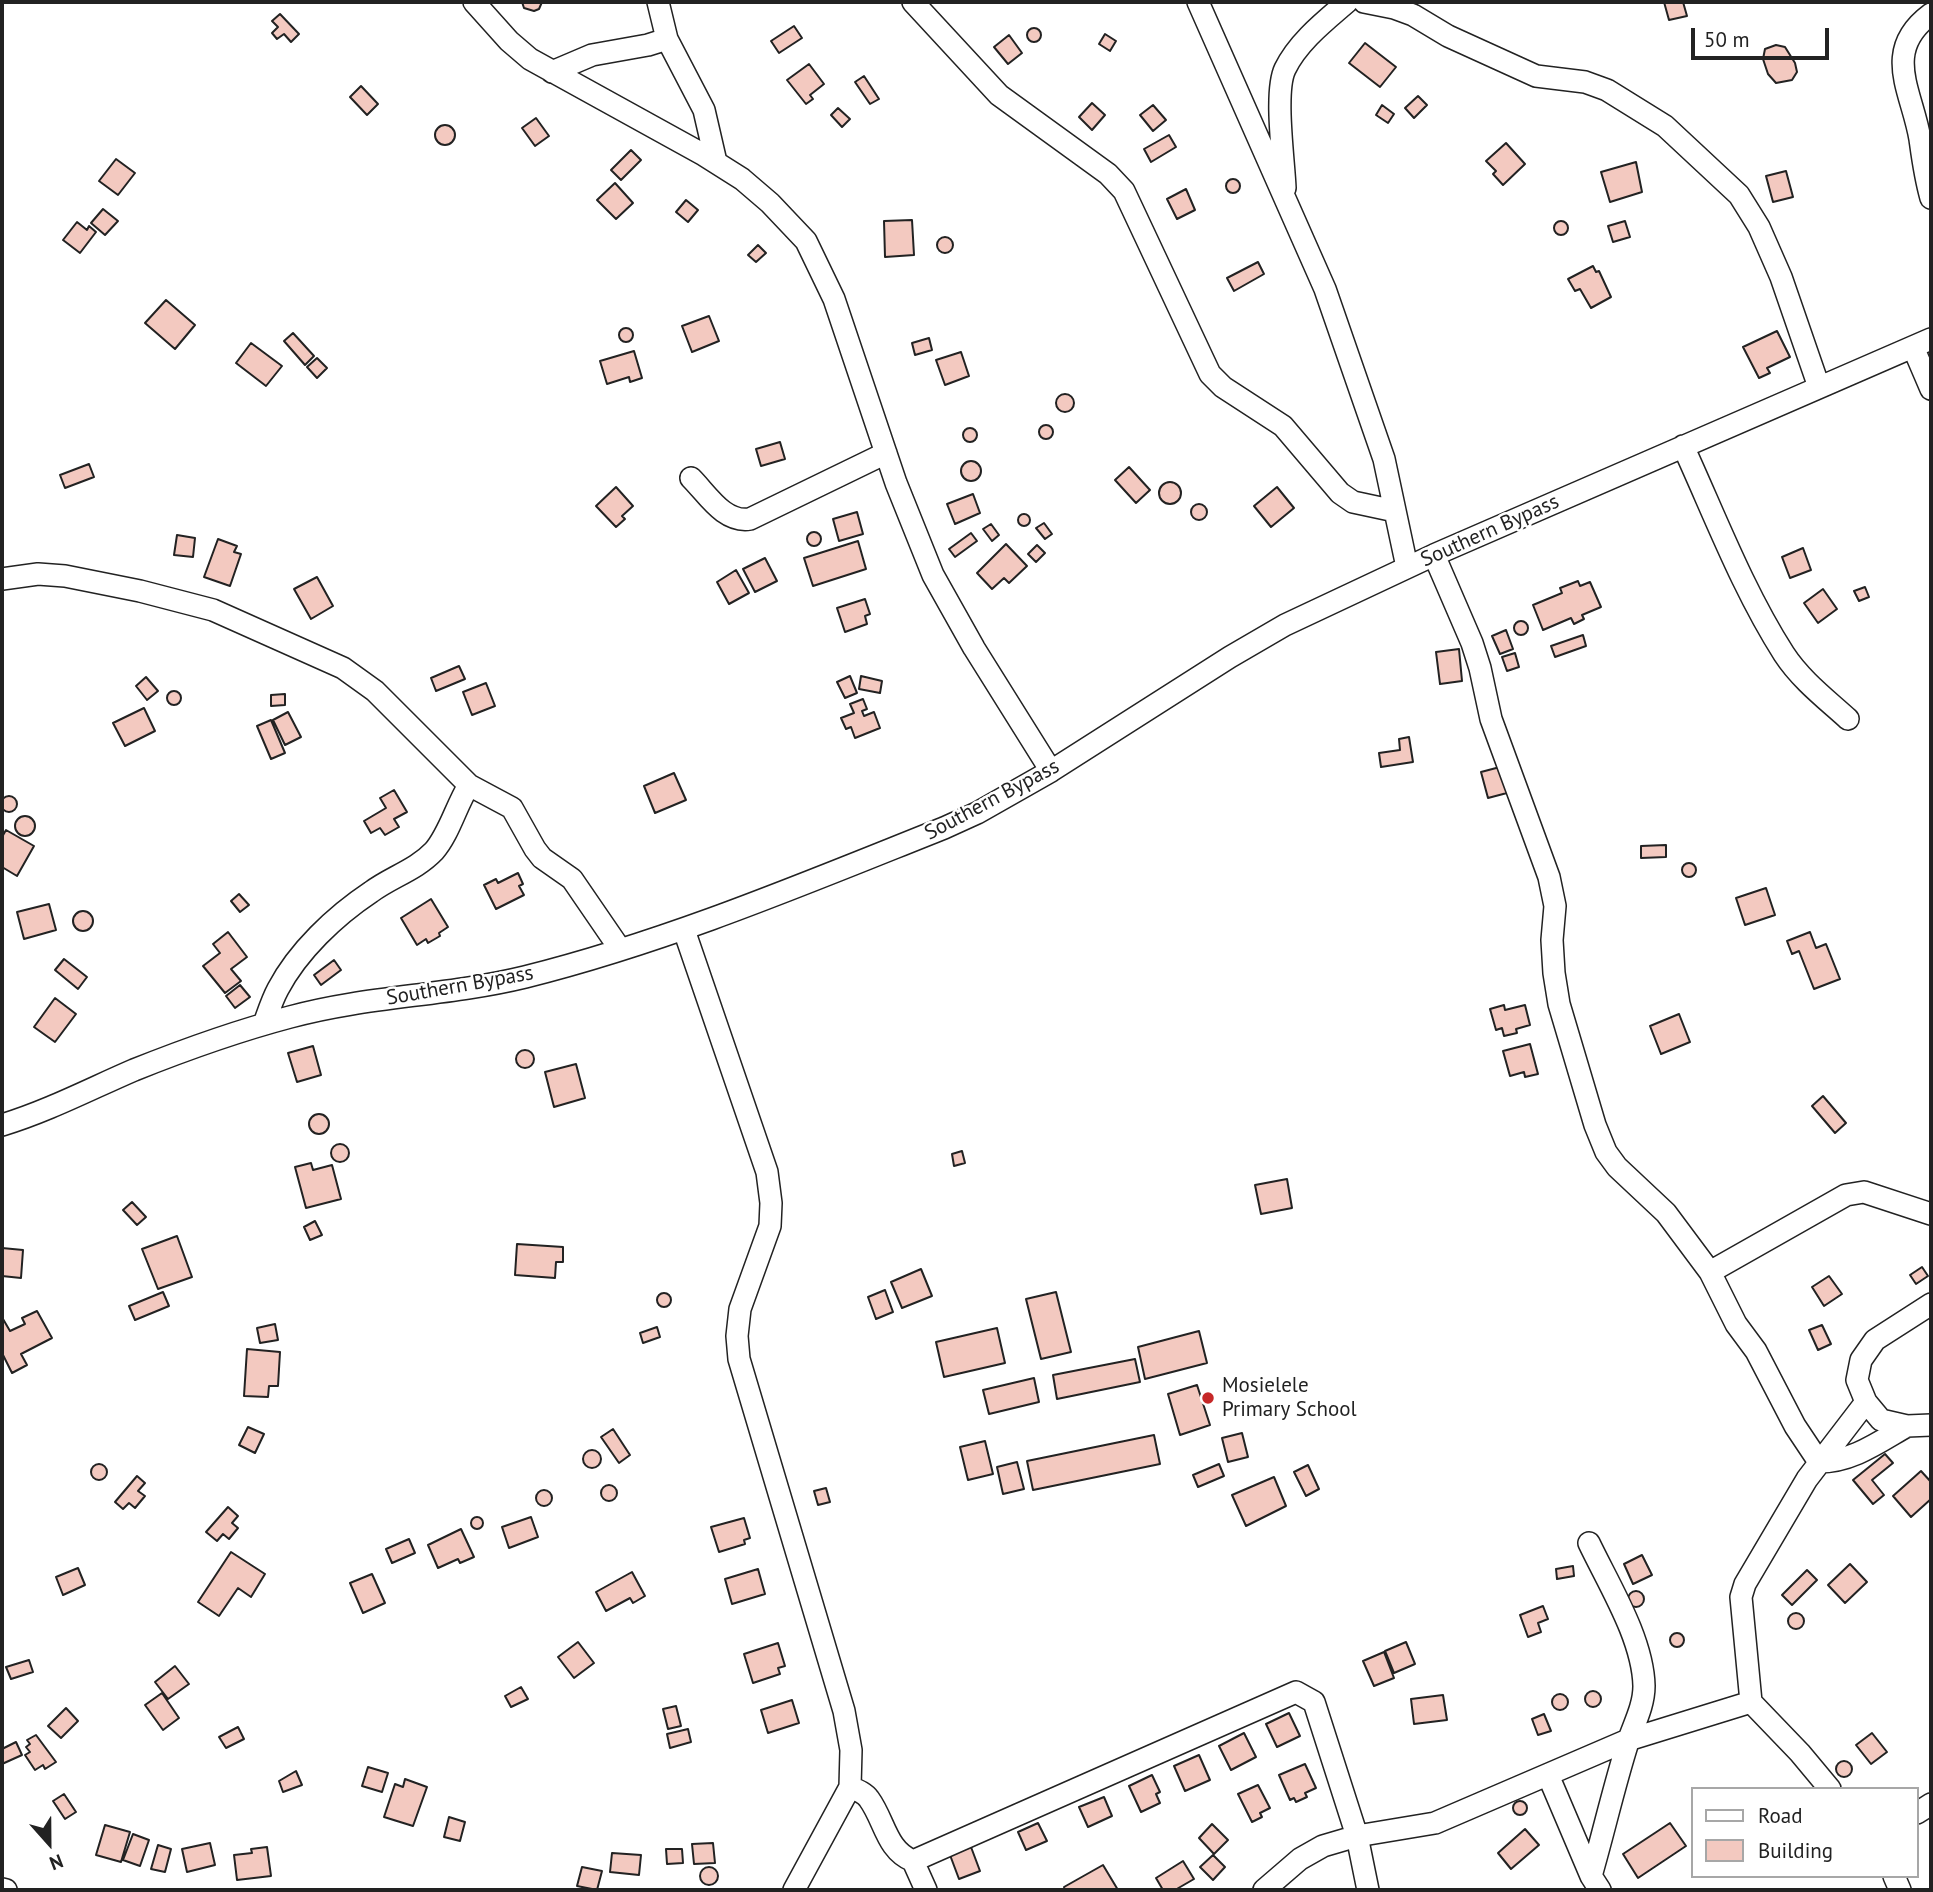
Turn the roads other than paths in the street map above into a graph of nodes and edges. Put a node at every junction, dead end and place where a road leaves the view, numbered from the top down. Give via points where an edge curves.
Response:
1 (474, 2) edge
2 (658, 2) edge
3 (913, 2) edge
4 (1198, 2) edge
5 (1347, 2) edge
6 (1364, 2) edge
7 (1931, 14) edge
8 (667, 40) junction
9 (552, 72) junction
10 (716, 162) junction
11 (1931, 198) edge
12 (1286, 202) junction
13 (1922, 343) edge
14 (1819, 387) junction
15 (1931, 389) edge
16 (1683, 446) junction
17 (886, 453) junction
18 (691, 478) dead end
19 (1395, 511) junction
20 (1434, 555) junction
21 (1407, 567) junction
22 (2, 579) edge
23 (1848, 719) dead end
24 (1051, 771) junction
25 (469, 785) junction
26 (684, 930) junction
27 (620, 949) junction
28 (264, 1024) junction
29 (2, 1125) edge
30 (1931, 1214) edge
31 (1710, 1272) junction
32 (1931, 1304) edge
33 (1866, 1402) junction
34 (1931, 1425) edge
35 (1907, 1426) junction
36 (1819, 1462) junction
37 (1589, 1543) dead end
38 (1751, 1702) junction
39 (1628, 1740) junction
40 (1548, 1775) junction
41 (850, 1787) junction
42 (1828, 1787) edge
43 (1357, 1836) junction
44 (913, 1861) junction
45 (1595, 1883) edge
46 (794, 1890) edge
47 (926, 1890) edge
48 (1264, 1890) edge
49 (1368, 1890) edge

1 - 9 street via 509,41
2 - 8 street
3 - 19 street via 999,95 1125,191 1210,374 1283,426 1347,498
4 - 12 street
5 - 12 street via 1295,51 1283,72
6 - 14 street via 1413,15 1535,76 1585,82 1607,90 1665,126 1739,195 1759,227
7 - 11 street via 1908,39 1902,60
8 - 9 street via 592,55
8 - 10 street via 704,110
9 - 10 street
10 - 17 street via 770,203 806,241 834,299
12 - 19 street via 1325,289 1373,422
13 - 14 street, Southern Bypass
13 - 15 street
14 - 16 street, Southern Bypass
16 - 20 street, Southern Bypass
16 - 23 street via 1750,592 1785,656
17 - 18 street via 750,519 728,516
17 - 24 street via 933,575
19 - 21 street
20 - 21 street, Southern Bypass
20 - 31 street via 1472,643 1491,719 1549,877 1555,906 1553,951 1559,1004 1595,1125 1617,1167 1666,1213
21 - 24 street, Southern Bypass via 1285,625
22 - 25 street via 38,574 94,580 214,610 342,668 375,691
24 - 26 street, Southern Bypass via 944,828
25 - 27 street via 512,808 535,849 572,879
25 - 28 street via 444,840 431,854 372,891 295,962 277,990
26 - 27 street, Southern Bypass
26 - 41 street via 767,1172 770,1226 740,1309 739,1359 844,1711 851,1750
27 - 28 street, Southern Bypass via 513,980 348,1004
28 - 29 street, Southern Bypass
30 - 31 street via 1856,1192
31 - 36 street
32 - 33 street via 1875,1340 1861,1360 1857,1380
33 - 35 street via 1881,1420
33 - 36 street
34 - 35 street
35 - 36 street via 1849,1458
36 - 38 street via 1741,1597
37 - 39 street via 1640,1655 1644,1687
38 - 39 street
38 - 42 street
39 - 40 street
39 - 45 street
40 - 43 street via 1435,1823
40 - 45 street
41 - 44 street via 867,1796 891,1843 901,1856
41 - 46 street
43 - 44 street via 1314,1702 1296,1692
43 - 48 street via 1312,1852
43 - 49 street
44 - 47 street

